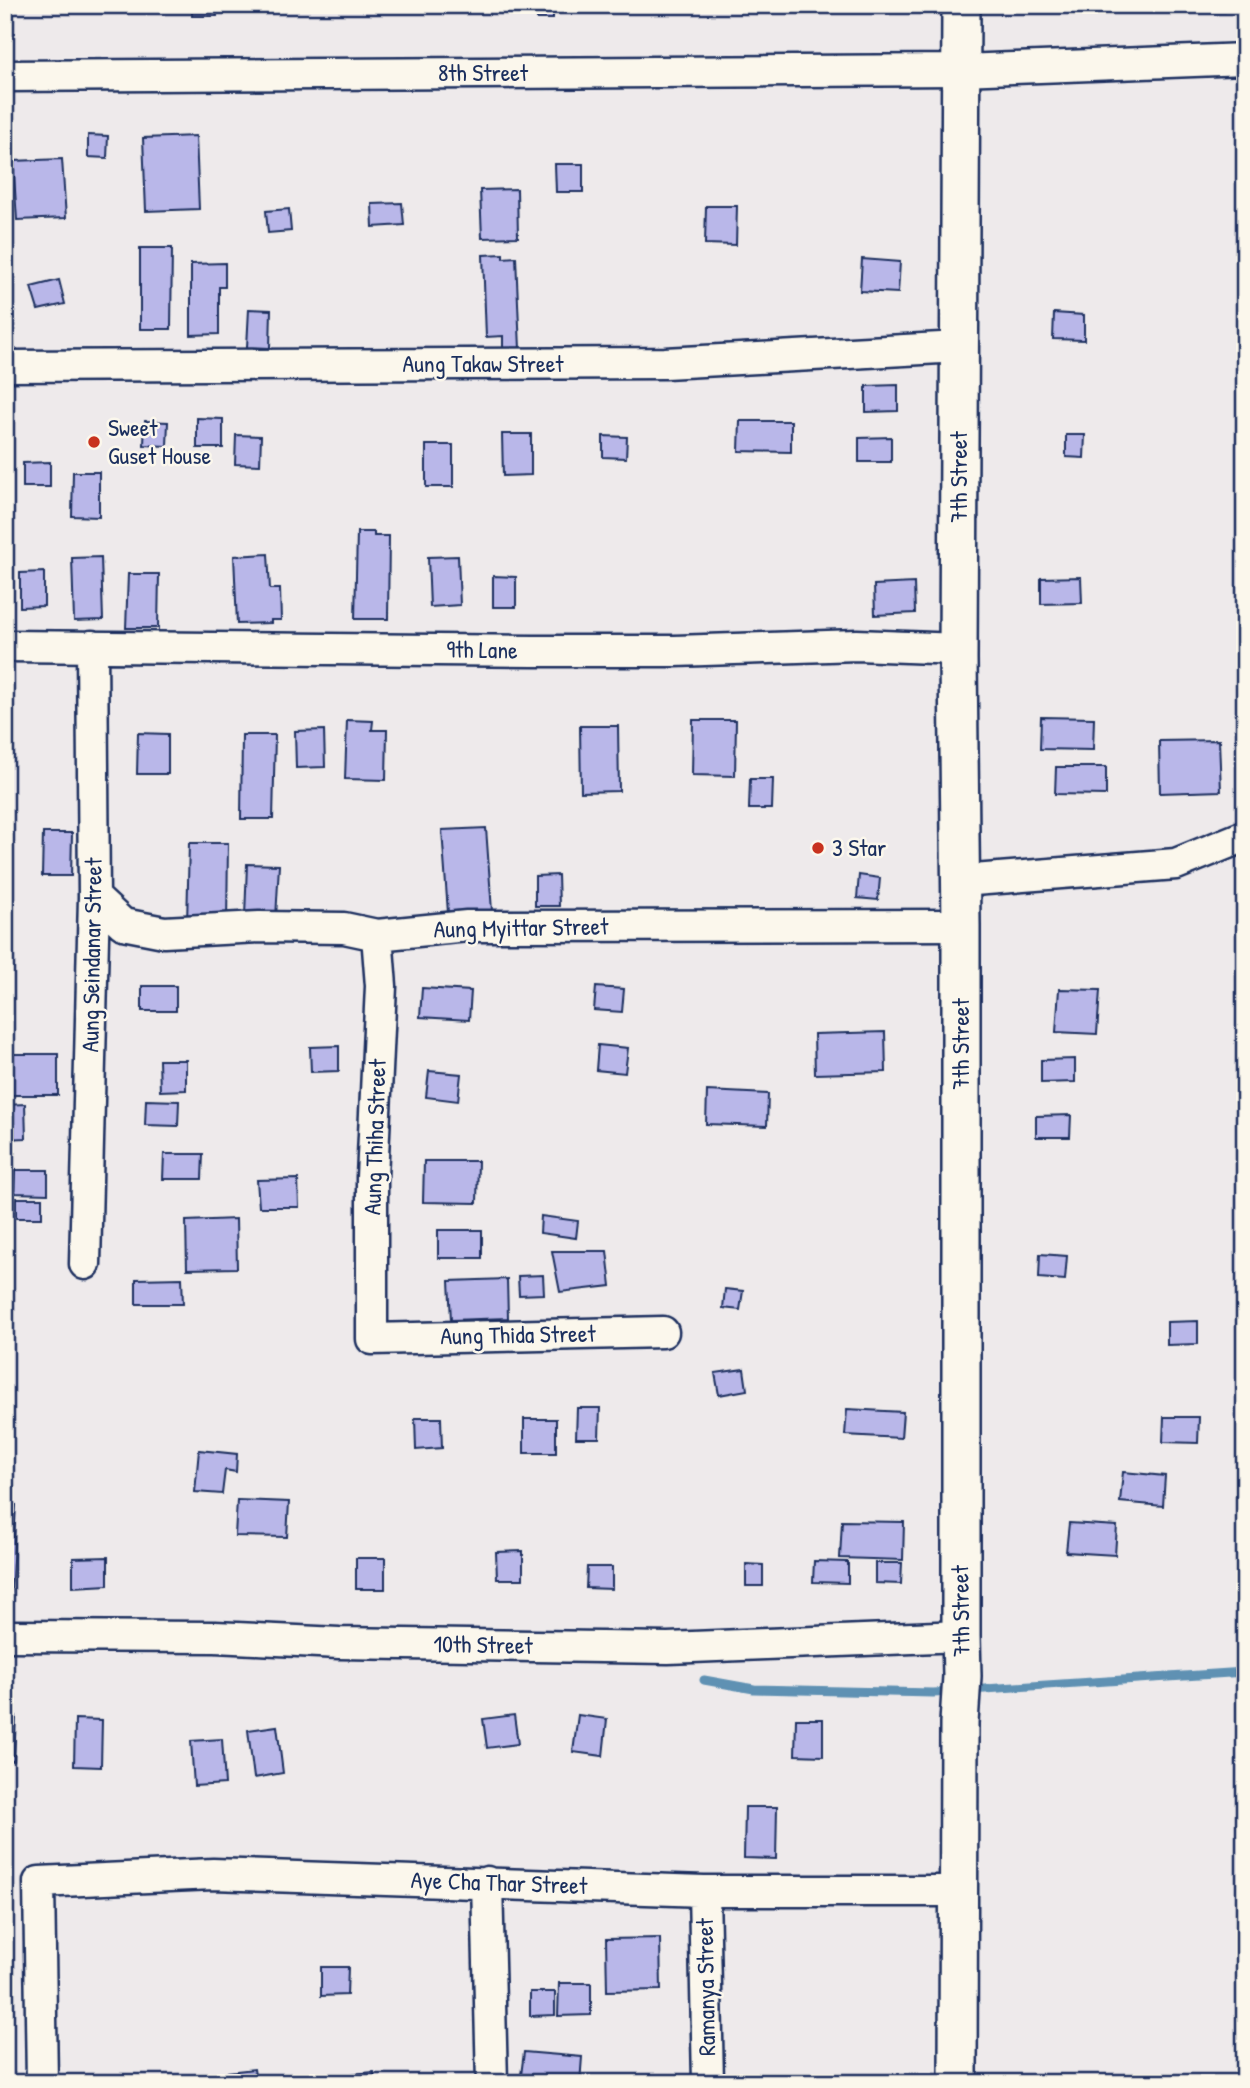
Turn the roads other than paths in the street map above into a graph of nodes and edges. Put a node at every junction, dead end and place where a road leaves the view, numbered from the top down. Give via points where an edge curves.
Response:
1 (961, 5) edge
2 (1245, 59) edge
3 (961, 70) junction
4 (5, 76) edge
5 (959, 347) junction
6 (5, 366) edge
7 (5, 646) edge
8 (92, 646) junction
9 (958, 649) junction
10 (1245, 836) edge
11 (961, 881) junction
12 (94, 897) junction
13 (961, 925) junction
14 (377, 935) junction
15 (85, 1264) dead end
16 (663, 1332) dead end
17 (373, 1339) joint
18 (5, 1636) edge
19 (961, 1636) junction
20 (487, 1882) junction
21 (704, 1891) junction
22 (958, 1891) junction
23 (42, 2083) edge
24 (492, 2083) edge
25 (708, 2083) edge
26 (958, 2083) edge

1 - 3 street, 7th Street
2 - 3 street, 8th Street
3 - 4 street, 8th Street
3 - 5 street, 7th Street
5 - 6 street, Aung Takaw Street via 665,363
5 - 9 street, 7th Street
7 - 8 street, 9th Lane
8 - 9 street, 9th Lane via 674,651 857,645
8 - 12 street, Aung Seindanar Street
9 - 11 street, 7th Street
10 - 11 street via 1176,864
11 - 13 street, 7th Street
12 - 14 street, Aung Myittar Street via 123,924 164,932 344,928
12 - 15 street, Aung Seindanar Street
13 - 14 street, Aung Myittar Street via 467,926
13 - 19 street, 7th Street
14 - 17 street, Aung Thiha Street via 380,986 372,1177
16 - 17 street, Aung Thida Street
18 - 19 street, 10th Street via 668,1648
19 - 22 street, 7th Street
20 - 21 street, Aye Cha Thar Street
20 - 23 street, Aye Cha Thar Street via 213,1874 39,1882
20 - 24 street
21 - 22 street, Aye Cha Thar Street
21 - 25 street, Ramanya Street
22 - 26 street, 7th Street

